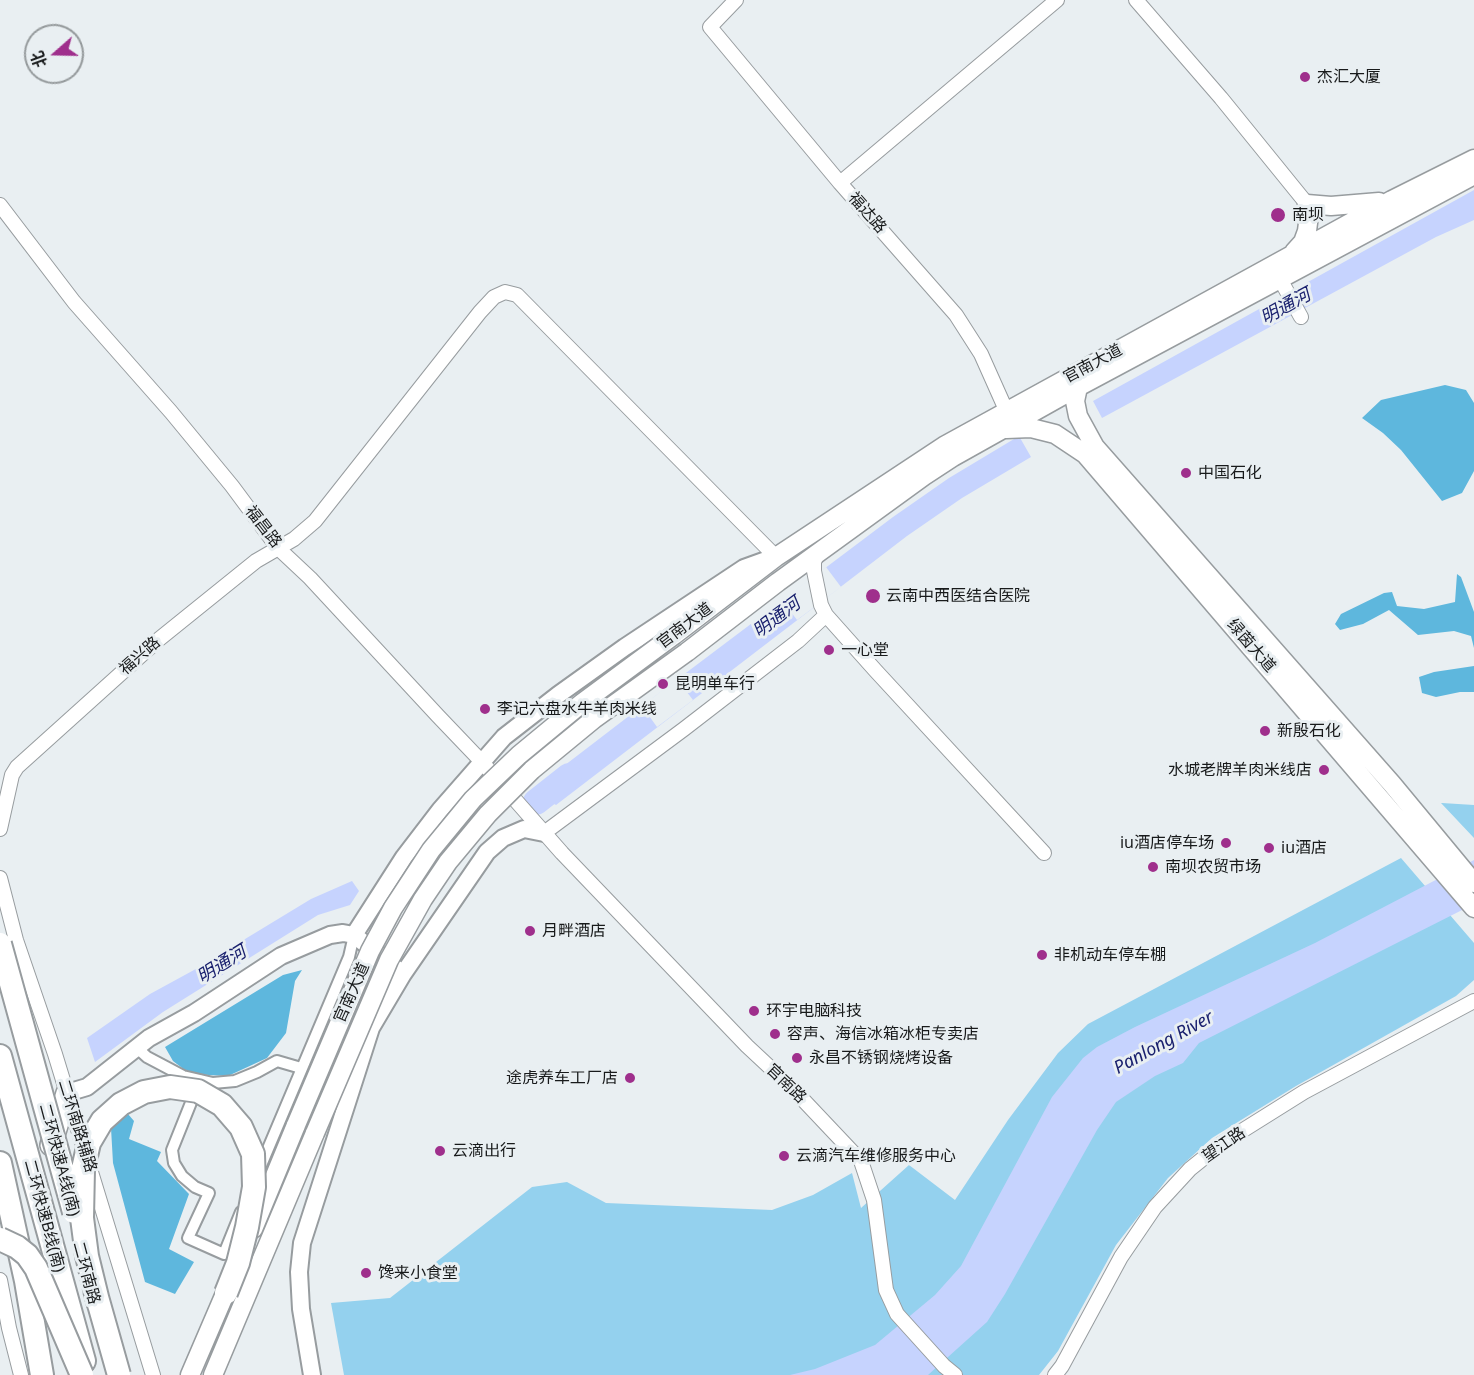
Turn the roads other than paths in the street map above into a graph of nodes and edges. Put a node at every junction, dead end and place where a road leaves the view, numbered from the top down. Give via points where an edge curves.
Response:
1 (736, 0) edge
2 (1058, 0) edge
3 (1136, 0) edge
4 (1474, 159) edge
5 (1474, 175) edge
6 (840, 183) junction
7 (1392, 200) junction
8 (1307, 204) junction
9 (0, 205) edge
10 (1293, 254) junction
11 (1280, 279) junction
12 (1301, 317) dead end
13 (1078, 387) junction
14 (1006, 410) junction
15 (1001, 429) junction
16 (278, 548) junction
17 (818, 552) junction
18 (776, 557) junction
19 (824, 610) junction
20 (481, 761) junction
21 (6, 772) edge
22 (0, 829) edge
23 (544, 832) junction
24 (1427, 840) junction
25 (1044, 853) dead end
26 (0, 878) edge
27 (1474, 884) edge
28 (1474, 908) edge
29 (354, 935) junction
30 (0, 944) edge
31 (0, 962) edge
32 (403, 974) junction
33 (1474, 1001) edge
34 (0, 1041) edge
35 (137, 1048) junction
36 (0, 1056) edge
37 (302, 1068) junction
38 (200, 1080) junction
39 (67, 1093) junction
40 (51, 1145) junction
41 (2, 1171) edge
42 (0, 1239) edge
43 (0, 1280) edge
44 (226, 1293) junction
45 (99, 1305) junction
46 (950, 1371) edge
47 (21, 1375) edge
48 (42, 1375) edge
49 (82, 1375) edge
50 (90, 1375) edge
51 (114, 1375) edge
52 (118, 1375) edge
53 (153, 1375) edge
54 (190, 1375) edge
55 (213, 1375) edge
56 (312, 1375) edge
57 (1055, 1375) edge

1 - 6 street, 福达路 via 710,27
2 - 6 street
3 - 8 street
4 - 7 main road, 官南大道
5 - 11 main road, 官南大道
6 - 14 street, 福达路 via 957,315 981,354
7 - 8 main road via 1331,206
7 - 10 main road, 官南大道
8 - 10 main road via 1309,215 1303,242
9 - 16 street, 福昌路 via 74,302 232,486
10 - 14 main road, 官南大道
11 - 12 street
11 - 13 main road, 官南大道
13 - 15 main road, 官南大道
13 - 24 main road, 绿茵大道 via 1078,416 1095,447 1392,784
14 - 18 main road, 官南大道 via 944,446
15 - 17 main road, 官南大道 via 924,476
15 - 24 main road, 绿茵大道 via 1031,428 1055,434 1085,454
16 - 18 street, 福兴路 via 315,521 480,312 505,292 517,295
16 - 20 street, 福昌路
16 - 21 street, 福兴路 via 256,561 158,640
17 - 19 street via 813,571
17 - 55 main road, 官南大道, bridge via 532,770 474,829 429,889 379,983
18 - 20 street via 744,568 625,647 504,737
18 - 44 main road, 官南大道, bridge via 519,755 458,815 418,868 360,974
19 - 23 street via 798,641
19 - 25 street
20 - 23 street, 福昌路
20 - 29 street via 404,857
21 - 22 street
23 - 32 street via 524,829 503,838 487,852
23 - 46 street, 官南路 via 861,1161 874,1200 886,1290 897,1314
24 - 27 main road, 绿茵大道
24 - 28 main road, 绿茵大道
26 - 39 street, 二环南路辅路 via 16,940
29 - 32 street
29 - 35 street via 330,935 281,956
29 - 37 street via 349,957
30 - 45 highway, 二环快速A线(南), bridge
31 - 40 main road, 二环南路
32 - 56 street via 371,1028 302,1243 302,1309
33 - 57 street, 望江路 via 1304,1092 1221,1144 1190,1169 1155,1207 1121,1257
34 - 50 main road, 二环南路
35 - 38 street via 183,1076
35 - 39 street via 87,1087
36 - 50 highway, 二环快速B线(南)
37 - 38 street via 277,1061 235,1081
37 - 38 street via 224,1254 188,1238 209,1193 182,1176 172,1150
39 - 40 main road
39 - 53 street, 二环南路辅路
40 - 51 main road, 二环南路
41 - 48 highway
42 - 49 highway, bridge via 17,1247 36,1268
43 - 47 street
44 - 45 highway, bridge via 247,1227 254,1187 253,1155 241,1126 222,1105 198,1091 170,1087 144,1092 121,1104 102,1121 89,1143 83,1169 82,1218
44 - 54 main road, 官南大道
45 - 52 highway, 二环快速A线(南), bridge

